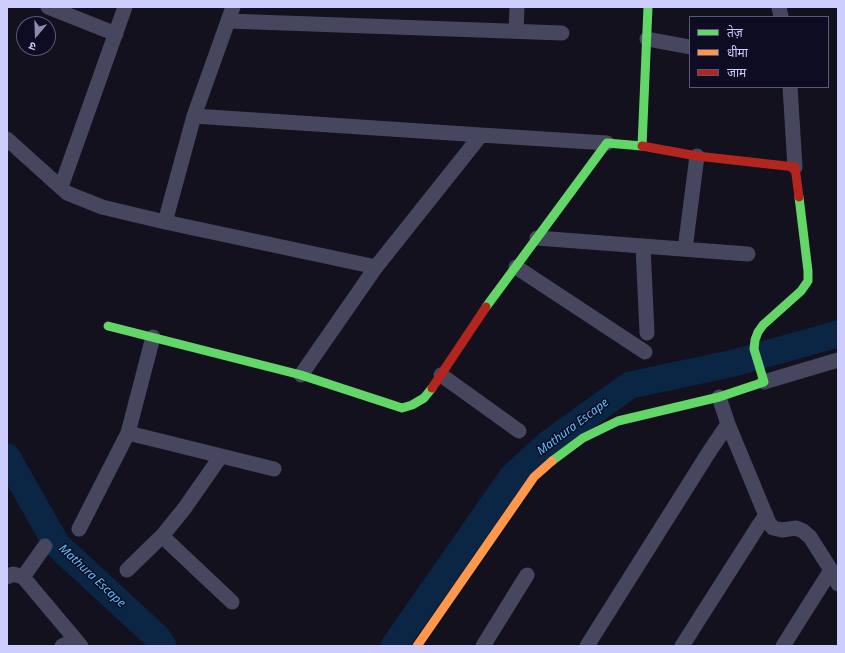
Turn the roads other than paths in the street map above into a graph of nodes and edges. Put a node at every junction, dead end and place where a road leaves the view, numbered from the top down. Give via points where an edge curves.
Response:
1 (48, 7) edge
2 (125, 7) edge
3 (233, 7) edge
4 (517, 7) edge
5 (648, 7) edge
6 (228, 21) junction
7 (516, 31) junction
8 (562, 33) dead end
9 (116, 34) junction
10 (647, 39) junction
11 (689, 47) edge
12 (790, 88) edge
13 (194, 116) junction
14 (481, 135) junction
15 (7, 139) edge
16 (608, 143) junction
17 (642, 146) junction
18 (697, 156) junction
19 (795, 167) junction
20 (60, 187) junction
21 (165, 222) junction
22 (538, 238) junction
23 (643, 246) junction
24 (685, 249) junction
25 (748, 254) dead end
26 (376, 267) junction
27 (516, 267) junction
28 (108, 326) dead end
29 (647, 333) dead end
30 (153, 338) junction
31 (645, 352) dead end
32 (838, 360) edge
33 (301, 375) junction
34 (441, 375) junction
35 (762, 377) junction
36 (719, 397) junction
37 (728, 424) junction
38 (519, 430) dead end
39 (128, 433) junction
40 (221, 456) junction
41 (274, 469) dead end
42 (766, 515) junction
43 (79, 529) dead end
44 (162, 536) junction
45 (45, 546) dead end
46 (127, 570) dead end
47 (830, 570) junction
48 (528, 575) dead end
49 (7, 577) edge
50 (23, 577) junction
51 (838, 584) edge
52 (232, 602) dead end
53 (78, 643) edge
54 (62, 646) edge
55 (417, 646) edge
56 (483, 646) edge
57 (587, 646) edge
58 (682, 646) edge
59 (783, 646) edge

1 - 9 street
2 - 9 street
3 - 6 street
4 - 7 street
5 - 10 street
6 - 7 street
6 - 13 street
7 - 8 street
9 - 20 street
10 - 11 street
10 - 17 street
12 - 19 street
13 - 14 street
13 - 21 street
14 - 16 street
14 - 26 street
15 - 20 street
16 - 17 street
16 - 22 street
17 - 18 street
18 - 19 street
18 - 24 street
19 - 35 street via 808,281 801,291 758,332 754,349
20 - 21 street via 67,193 102,207
21 - 26 street
22 - 23 street
22 - 27 street
23 - 24 street
23 - 29 street
24 - 25 street
26 - 33 street
27 - 31 street
27 - 34 street
28 - 30 street
30 - 33 street
30 - 39 street
32 - 35 street
33 - 34 street via 402,408 424,398
34 - 38 street
35 - 36 street
36 - 37 street
36 - 55 street via 618,421 583,438 556,457 534,478
37 - 42 street
37 - 57 street
39 - 40 street
39 - 43 street
40 - 41 street
40 - 44 street
42 - 47 street via 773,528 803,530
42 - 58 street
44 - 46 street
44 - 52 street
45 - 50 street
47 - 51 street
47 - 59 street
48 - 56 street
49 - 50 street via 13,574
50 - 53 street
53 - 54 street

